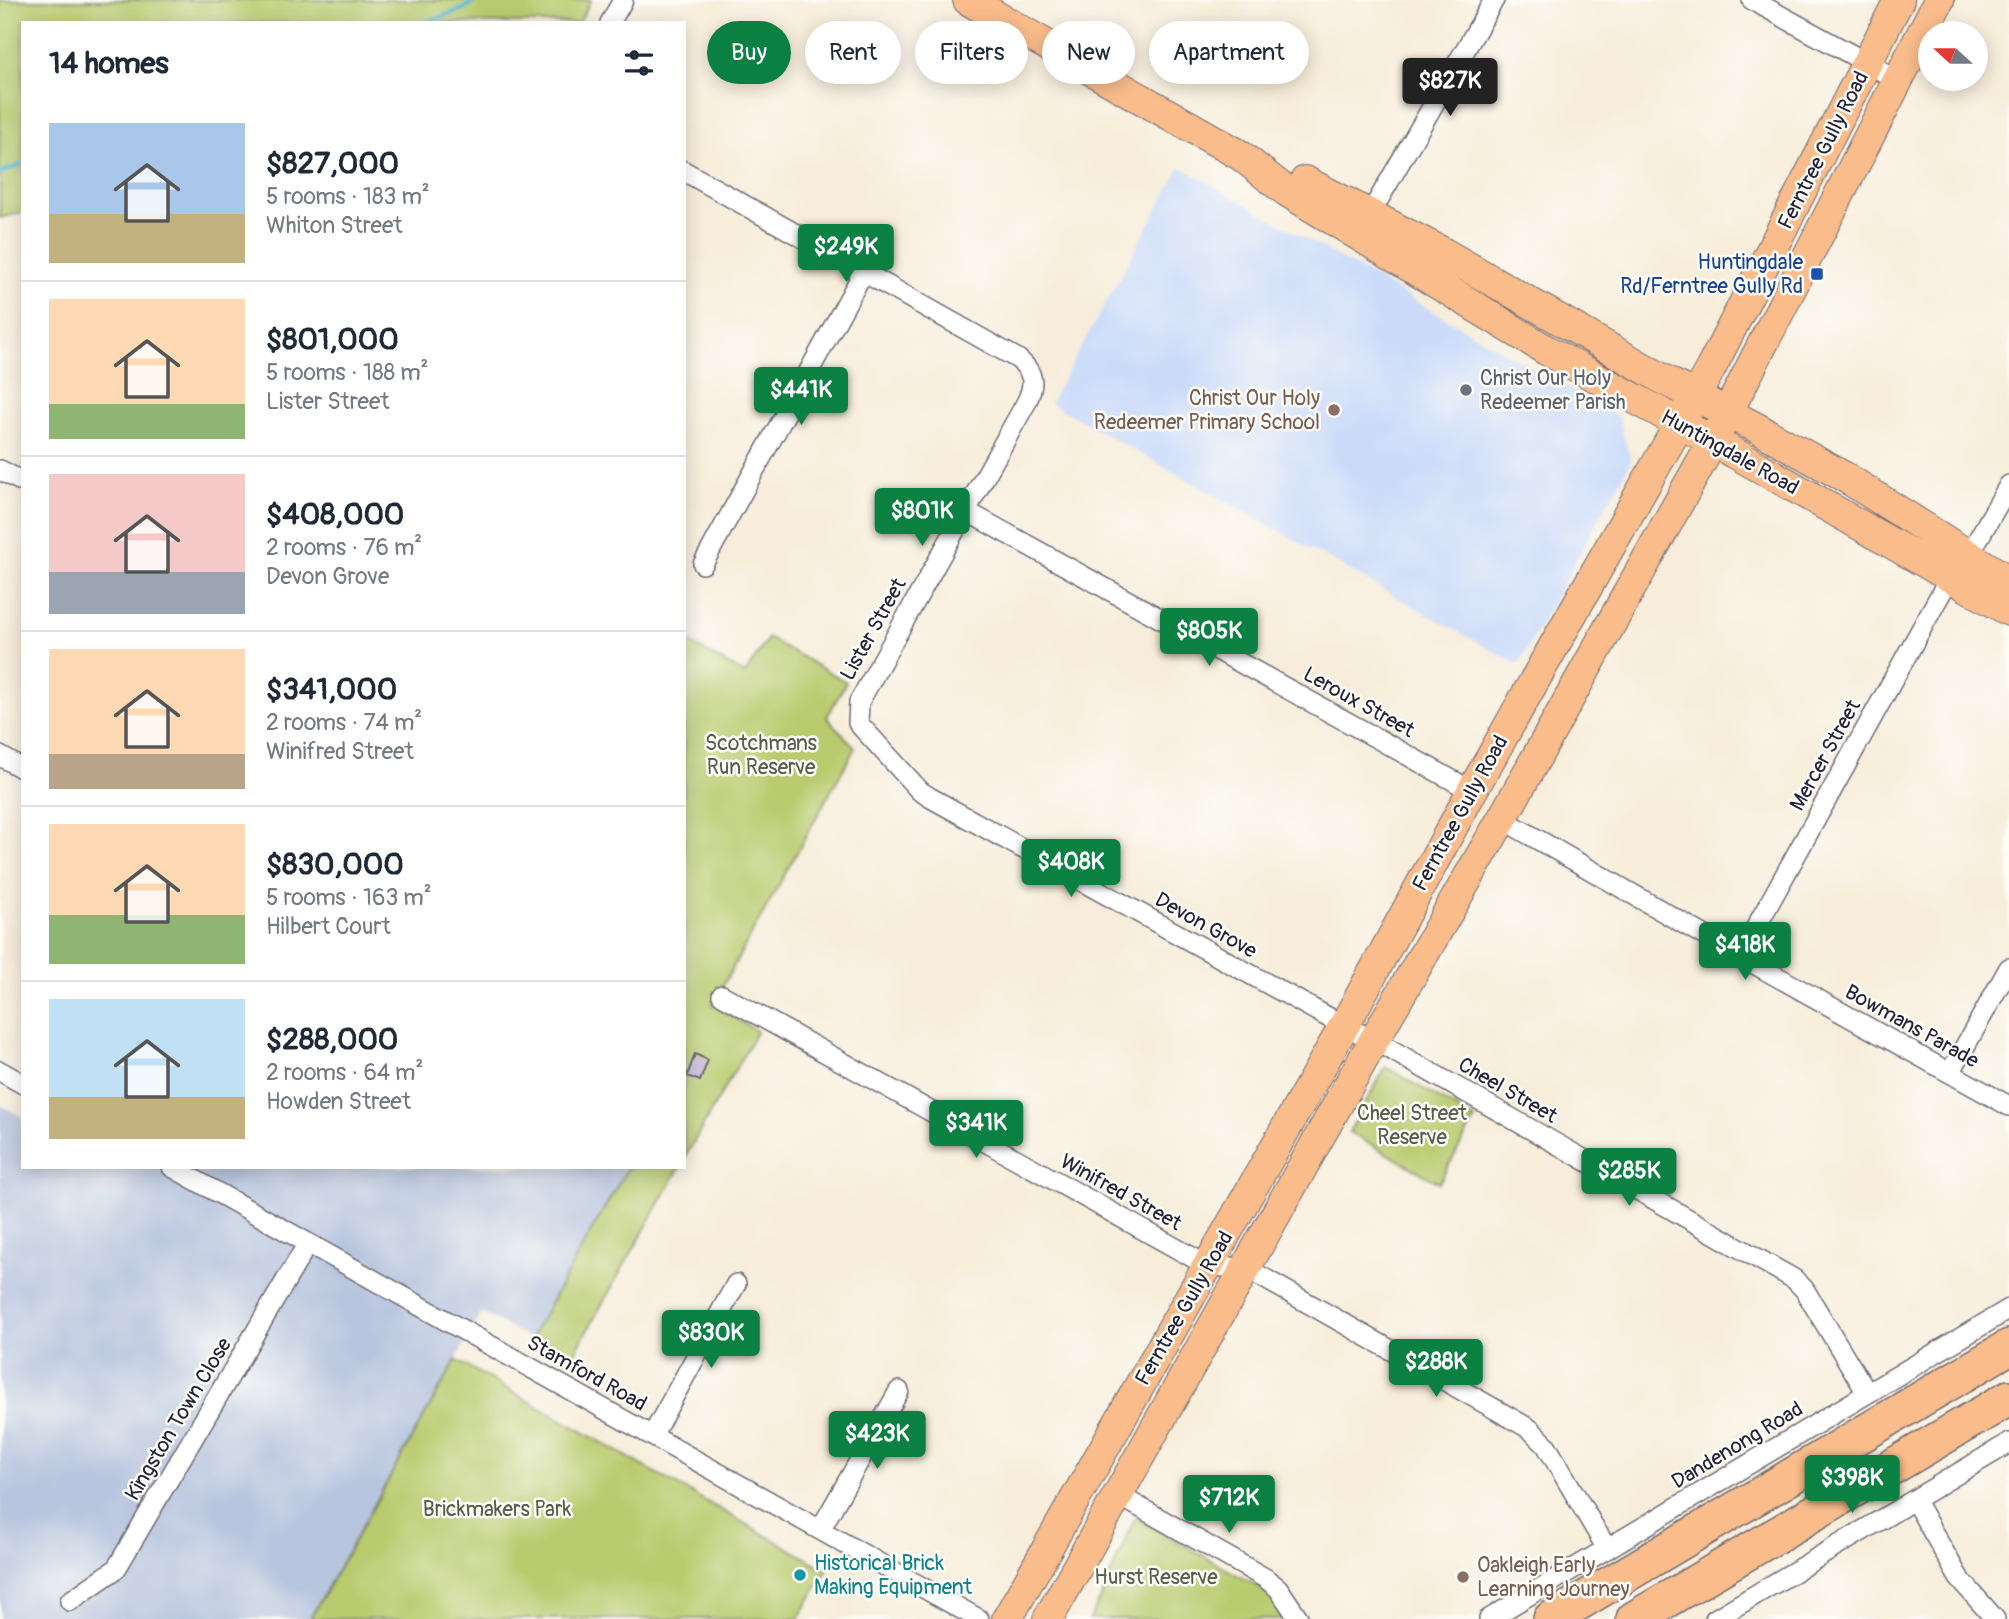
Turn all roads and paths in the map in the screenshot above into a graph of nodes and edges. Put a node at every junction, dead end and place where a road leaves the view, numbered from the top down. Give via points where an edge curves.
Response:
1 (623, 0) edge
2 (968, 0) edge
3 (1494, 0) edge
4 (1752, 0) edge
5 (1899, 0) edge
6 (1939, 0) edge
7 (611, 21) edge
8 (1867, 63) junction
9 (1898, 80) junction
10 (686, 172) edge
11 (1364, 226) junction
12 (864, 271) junction
13 (1695, 396) junction
14 (1728, 413) junction
15 (1680, 424) junction
16 (1713, 441) junction
17 (0, 470) edge
18 (21, 481) edge
19 (2009, 485) edge
20 (966, 510) junction
21 (703, 564) dead end
22 (1959, 566) junction
23 (2009, 581) edge
24 (2009, 611) edge
25 (857, 718) joint
26 (0, 756) edge
27 (21, 768) edge
28 (1472, 791) junction
29 (1502, 819) junction
30 (1740, 956) junction
31 (2009, 968) edge
32 (722, 995) dead end
33 (1344, 1026) junction
34 (1374, 1040) junction
35 (0, 1071) edge
36 (1951, 1073) junction
37 (21, 1079) edge
38 (2009, 1106) edge
39 (176, 1169) edge
40 (308, 1243) junction
41 (1208, 1266) junction
42 (1246, 1268) junction
43 (736, 1284) dead end
44 (2009, 1309) edge
45 (2009, 1348) edge
46 (899, 1391) dead end
47 (1867, 1393) junction
48 (2009, 1398) edge
49 (652, 1436) junction
50 (2009, 1443) edge
51 (1118, 1495) junction
52 (1915, 1501) junction
53 (820, 1530) junction
54 (1607, 1549) junction
55 (70, 1601) dead end
56 (979, 1619) edge
57 (1007, 1619) edge
58 (1048, 1619) edge
59 (1299, 1619) edge
60 (1489, 1619) edge
61 (1551, 1619) edge
62 (1634, 1619) edge
63 (1715, 1619) edge
64 (1995, 1619) edge

1 - 7 street
2 - 11 main road, Huntingdale Road via 1240,155 1279,168
3 - 11 street
4 - 8 street
5 - 8 main road, Ferntree Gully Road
6 - 9 main road, Ferntree Gully Road
8 - 9 street
8 - 13 main road, Ferntree Gully Road
9 - 14 main road, Ferntree Gully Road
10 - 12 street
11 - 13 main road, Huntingdale Road via 1444,253
11 - 15 main road, Huntingdale Road via 1546,350
12 - 20 street, Lister Street via 1018,359 1034,381
12 - 21 street
13 - 14 main road, Huntingdale Road
13 - 15 main road, Ferntree Gully Road
14 - 16 main road, Ferntree Gully Road
14 - 22 main road, Huntingdale Road via 1848,479
15 - 16 main road, Huntingdale Road
15 - 28 main road, Ferntree Gully Road
16 - 22 main road, Huntingdale Road
16 - 29 main road, Ferntree Gully Road
17 - 18 street
19 - 22 street, Mercer Street
20 - 25 street, Lister Street via 864,690
20 - 28 street, Leroux Street
22 - 23 main road, Huntingdale Road
22 - 24 main road, Huntingdale Road
22 - 30 street, Mercer Street
25 - 33 street, Devon Grove via 931,798
26 - 27 street
28 - 33 main road, Ferntree Gully Road
29 - 30 street, Bowmans Parade
29 - 34 main road, Ferntree Gully Road
30 - 36 street, Bowmans Parade
31 - 36 street
32 - 41 street, Winifred Street
33 - 34 street, Devon Grove
33 - 41 main road, Ferntree Gully Road
34 - 42 main road, Ferntree Gully Road
34 - 47 street, Cheel Street via 1794,1279
35 - 37 street
36 - 38 street, Bowmans Parade
39 - 40 street, Stamford Road
40 - 49 street, Stamford Road
40 - 55 street, Kingston Town Close via 116,1569
41 - 42 street, Winifred Street
41 - 57 main road, Ferntree Gully Road
42 - 51 main road, Ferntree Gully Road
42 - 54 street via 1530,1429 1546,1445
43 - 49 street
44 - 47 street, Dandenong Road
45 - 61 highway
46 - 53 street
47 - 54 street, Dandenong Road
48 - 62 highway
49 - 53 street, Stamford Road
50 - 52 street
51 - 58 main road, Ferntree Gully Road
51 - 59 street via 1265,1578 1278,1588
52 - 63 street
52 - 64 street via 1959,1578
53 - 56 street, Stamford Road
54 - 60 street, Dandenong Road

